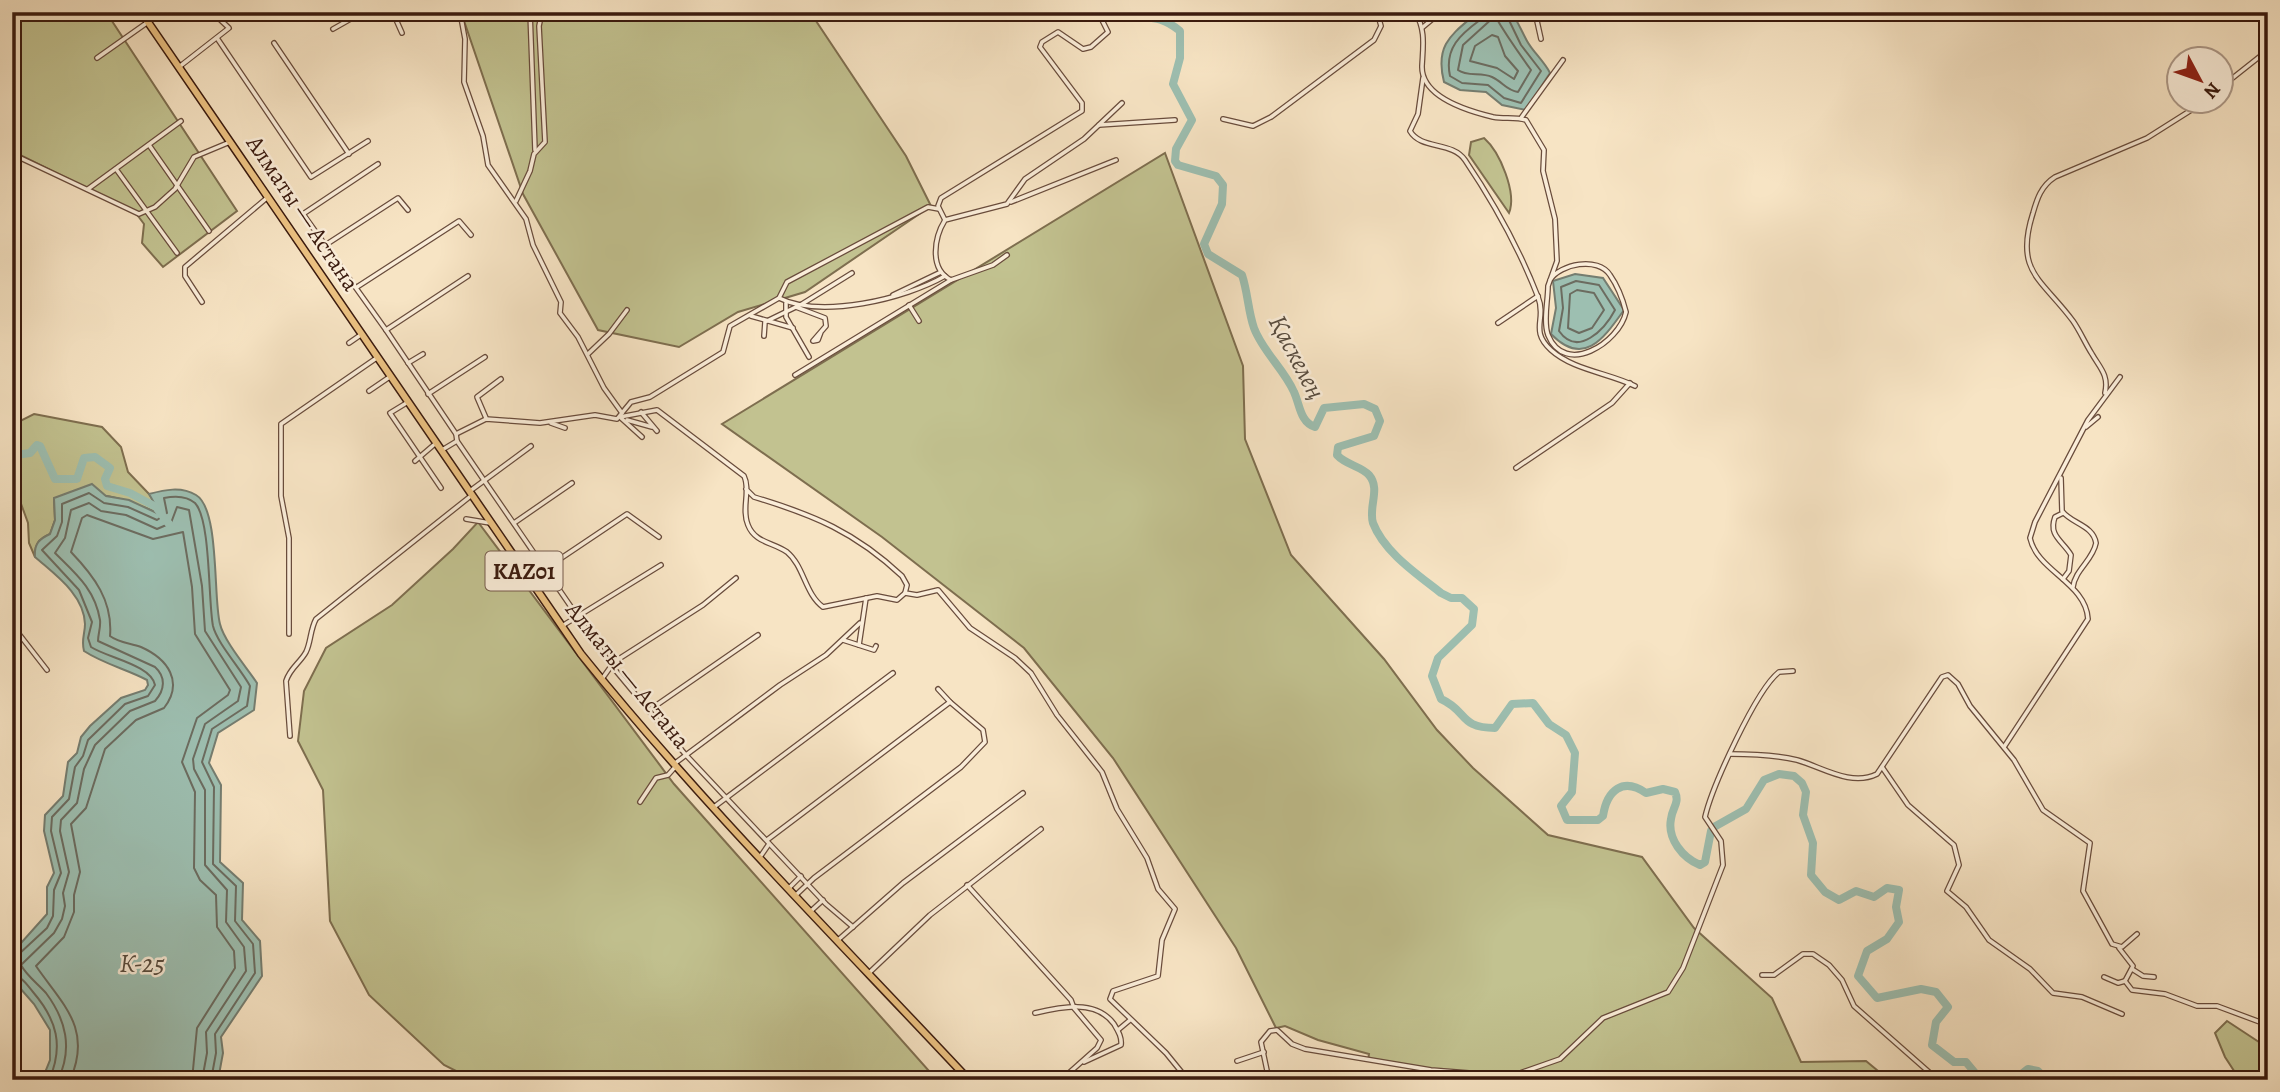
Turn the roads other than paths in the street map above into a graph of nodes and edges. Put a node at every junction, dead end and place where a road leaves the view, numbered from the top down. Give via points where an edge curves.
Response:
1 (141, 12) edge
2 (212, 12) edge
3 (363, 12) edge
4 (376, 12) edge
5 (460, 12) edge
6 (530, 12) edge
7 (542, 12) edge
8 (1098, 12) edge
9 (1303, 12) edge
10 (1377, 12) edge
11 (1416, 12) edge
12 (1441, 12) edge
13 (1535, 12) edge
14 (1307, 18) dead end
15 (148, 22) junction
16 (1423, 27) junction
17 (333, 29) dead end
18 (402, 33) dead end
19 (217, 38) junction
20 (1541, 39) dead end
21 (274, 43) dead end
22 (2268, 50) edge
23 (97, 58) dead end
24 (1563, 60) dead end
25 (178, 67) junction
26 (2234, 77) edge
27 (1423, 78) junction
28 (1122, 103) dead end
29 (2182, 116) edge
30 (1521, 118) junction
31 (1223, 119) dead end
32 (1175, 120) dead end
33 (181, 121) dead end
34 (1097, 126) junction
35 (368, 141) dead end
36 (230, 142) junction
37 (149, 145) junction
38 (536, 150) junction
39 (12, 154) edge
40 (349, 154) junction
41 (1116, 160) dead end
42 (378, 164) dead end
43 (116, 169) junction
44 (178, 186) junction
45 (88, 189) junction
46 (268, 197) junction
47 (516, 202) junction
48 (1009, 203) junction
49 (939, 209) junction
50 (408, 210) dead end
51 (148, 211) junction
52 (945, 220) junction
53 (209, 231) dead end
54 (471, 234) dead end
55 (325, 244) junction
56 (177, 253) dead end
57 (1007, 255) dead end
58 (1557, 261) junction
59 (937, 265) junction
60 (1570, 266) junction
61 (852, 273) dead end
62 (933, 274) junction
63 (943, 274) junction
64 (468, 276) dead end
65 (951, 279) junction
66 (1550, 280) junction
67 (356, 288) junction
68 (892, 296) junction
69 (1538, 296) junction
70 (779, 298) junction
71 (202, 302) dead end
72 (786, 303) junction
73 (802, 304) junction
74 (909, 305) junction
75 (796, 307) junction
76 (627, 310) dead end
77 (786, 311) junction
78 (751, 316) junction
79 (919, 321) dead end
80 (765, 322) junction
81 (1497, 323) dead end
82 (793, 328) junction
83 (386, 330) junction
84 (821, 332) dead end
85 (362, 334) junction
86 (764, 336) dead end
87 (349, 343) dead end
88 (423, 354) dead end
89 (588, 354) junction
90 (378, 357) junction
91 (485, 357) dead end
92 (810, 357) dead end
93 (408, 363) junction
94 (795, 375) dead end
95 (391, 376) junction
96 (2120, 377) dead end
97 (501, 379) dead end
98 (369, 391) dead end
99 (428, 394) junction
100 (2104, 395) junction
101 (408, 402) junction
102 (641, 412) junction
103 (621, 415) junction
104 (2098, 417) dead end
105 (486, 419) junction
106 (625, 420) junction
107 (549, 422) junction
108 (652, 427) junction
109 (565, 428) dead end
110 (2084, 429) junction
111 (657, 431) dead end
112 (456, 435) junction
113 (642, 437) dead end
114 (457, 441) junction
115 (436, 443) junction
116 (531, 446) dead end
117 (442, 450) junction
118 (417, 459) junction
119 (1516, 468) dead end
120 (2061, 476) junction
121 (485, 480) junction
122 (572, 483) dead end
123 (441, 488) dead end
124 (746, 489) junction
125 (471, 493) junction
126 (2063, 513) junction
127 (466, 519) dead end
128 (491, 523) junction
129 (514, 523) junction
130 (659, 537) dead end
131 (661, 565) dead end
132 (545, 569) junction
133 (736, 578) dead end
134 (2063, 579) junction
135 (2073, 587) junction
136 (905, 593) junction
137 (866, 598) junction
138 (577, 616) junction
139 (860, 623) junction
140 (12, 625) edge
141 (562, 626) junction
142 (289, 634) dead end
143 (758, 635) dead end
144 (843, 640) junction
145 (859, 645) junction
146 (876, 646) dead end
147 (611, 665) junction
148 (47, 670) dead end
149 (1793, 671) dead end
150 (893, 673) dead end
151 (602, 680) junction
152 (938, 689) dead end
153 (950, 702) junction
154 (648, 711) junction
155 (290, 736) dead end
156 (2004, 747) junction
157 (685, 754) junction
158 (1730, 754) junction
159 (675, 765) junction
160 (1882, 767) junction
161 (1023, 793) dead end
162 (727, 797) junction
163 (640, 802) dead end
164 (714, 807) junction
165 (1041, 829) dead end
166 (768, 841) junction
167 (760, 857) junction
168 (801, 876) junction
169 (807, 883) junction
170 (967, 885) junction
171 (789, 888) junction
172 (796, 894) junction
173 (823, 900) junction
174 (811, 911) junction
175 (853, 927) junction
176 (2137, 934) dead end
177 (838, 940) junction
178 (2119, 947) junction
179 (2132, 969) junction
180 (869, 973) junction
181 (1762, 975) dead end
182 (2104, 977) dead end
183 (2154, 977) dead end
184 (2126, 981) junction
185 (1073, 1008) junction
186 (1035, 1013) dead end
187 (2122, 1014) dead end
188 (1130, 1020) junction
189 (2268, 1025) edge
190 (1118, 1030) junction
191 (1264, 1052) junction
192 (1237, 1061) dead end
193 (1082, 1062) junction
194 (969, 1080) edge
195 (1061, 1080) edge
196 (1188, 1080) edge
197 (1269, 1080) edge
198 (1938, 1080) edge

1 - 15 highway, Алматы — Астана / KАZ01
2 - 19 street via 229,26
3 - 17 street
4 - 18 street via 394,15
5 - 47 street via 469,103 483,136 488,165
6 - 38 street
7 - 38 street via 545,142
8 - 49 street via 1108,30 1091,47 1083,49 1058,32 1040,47 1082,103 1082,111 941,198
9 - 14 street
10 - 31 street via 1381,26 1374,40 1283,109 1253,126
11 - 16 street
12 - 16 street
13 - 20 street
15 - 23 street
15 - 25 highway, Алматы — Астана / KАZ01
16 - 27 street
19 - 25 street
19 - 40 street via 309,176 314,178
21 - 40 street
22 - 26 street
24 - 30 street
25 - 36 highway, Алматы — Астана / KАZ01
27 - 30 street via 1454,103 1493,117
27 - 69 street via 1418,114 1409,128 1412,134 1462,156 1506,225
28 - 34 street
29 - 100 street via 2147,138 2054,177 2044,186 2027,235 2027,261 2044,290 2072,319 2103,370 2107,382
30 - 58 street via 1530,123 1544,150
32 - 34 street
33 - 37 street
34 - 48 street via 1025,179
35 - 40 street
36 - 44 street via 194,157
36 - 46 highway, Алматы — Астана / KАZ01
37 - 43 street
37 - 44 street
38 - 47 street
39 - 45 street
41 - 48 street
42 - 55 street via 303,214
43 - 45 street
43 - 51 street
44 - 51 street
44 - 53 street
45 - 51 street via 129,212
46 - 71 street via 185,267 185,276
46 - 85 highway, Алматы — Астана / KАZ01
47 - 89 street via 561,302 560,313
48 - 52 street
49 - 52 street
49 - 70 street via 928,207 793,278 782,287
50 - 55 street via 398,198
51 - 56 street
52 - 59 street via 935,253
54 - 67 street via 459,221
55 - 67 street
57 - 65 street via 993,265
58 - 60 street
58 - 66 street
59 - 62 street
59 - 63 street
60 - 66 street
60 - 66 street via 1607,271 1623,302 1625,317 1602,347 1581,355 1552,342 1546,327
61 - 73 street
62 - 63 street
62 - 68 street
63 - 65 street
63 - 68 street via 920,289
64 - 83 street
65 - 74 street
67 - 83 street
68 - 73 street via 859,305
69 - 81 street
69 - 119 street via 1539,336 1550,350 1632,385
70 - 72 street
70 - 78 street
72 - 73 street
72 - 77 street
73 - 75 street
74 - 79 street
74 - 94 street
75 - 77 street
75 - 84 street via 825,318
76 - 89 street
77 - 80 street
77 - 82 street
78 - 80 street
78 - 103 street via 730,326 723,352 650,397 631,402
80 - 82 street
80 - 86 street
82 - 92 street
83 - 93 street
85 - 87 street
85 - 90 highway, Алматы — Астана / KАZ01
88 - 93 street
89 - 103 street via 604,388 620,405
90 - 95 highway, Алматы — Астана / KАZ01
90 - 142 street via 281,424 281,496 289,538
91 - 99 street
93 - 99 street
95 - 98 street
95 - 101 highway, Алматы — Астана / KАZ01
96 - 100 street
97 - 105 street via 477,397
99 - 112 street
100 - 110 street
101 - 115 highway, Алматы — Астана / KАZ01
101 - 118 street via 390,413
102 - 103 street
102 - 108 street
102 - 124 street via 657,410 744,476
103 - 106 street
103 - 107 street
104 - 110 street
105 - 107 street
105 - 112 street
106 - 108 street
106 - 113 street
107 - 109 street
108 - 111 street
110 - 120 street
112 - 114 street
114 - 117 street
114 - 121 street
115 - 117 highway, Алматы — Астана / KАZ01
115 - 118 street
116 - 121 street
117 - 125 highway, Алматы — Астана / KАZ01
118 - 123 street
120 - 126 street
120 - 134 street via 2031,538 2034,548
121 - 125 street
121 - 129 street
122 - 129 street
124 - 136 street via 754,497 838,527 902,576
124 - 137 street via 749,528 759,539 789,555 819,605 830,608
125 - 128 highway, Алматы — Астана / KАZ01
125 - 155 street via 317,620 307,650 286,681
126 - 134 street via 2055,517 2053,526 2071,555
126 - 135 street via 2090,530 2095,540 2092,556
127 - 128 street
128 - 141 highway, Алматы — Астана / KАZ01
129 - 132 street
130 - 132 street via 628,514
131 - 138 street
132 - 138 street
133 - 147 street
134 - 135 street
135 - 156 street via 2087,612 2086,624
136 - 137 street via 894,600
136 - 188 street via 937,590 970,628 1031,673 1102,772 1158,889 1174,907 1158,976 1110,996
137 - 139 street
138 - 141 street
138 - 147 street
139 - 144 street
139 - 145 street
140 - 148 street
141 - 151 highway, Алматы — Астана / KАZ01
143 - 154 street
144 - 145 street
144 - 157 street
145 - 146 street via 874,650
147 - 151 street
147 - 154 street
149 - 158 street via 1779,671 1767,684
150 - 162 street
151 - 159 highway, Алматы — Астана / KАZ01
152 - 153 street
153 - 166 street
153 - 169 street via 983,730 983,747
154 - 157 street
156 - 160 street via 1948,675 1942,677
156 - 178 street via 2043,810 2090,843 2083,894 2109,940
157 - 159 street
157 - 162 street
158 - 160 street via 1788,759 1858,779 1877,775
158 - 191 street via 1717,776 1706,812 1706,821 1723,847 1724,864 1683,968 1668,992 1603,1018 1560,1059 1517,1074 1431,1070 1305,1049 1277,1030 1262,1038
159 - 163 street via 668,775 656,778
159 - 164 highway, Алматы — Астана / KАZ01
160 - 187 street via 1913,810 1952,840 1959,866 1947,891 1966,907 1989,940 2030,969 2056,995 2082,997
161 - 175 street via 903,883
162 - 164 street
162 - 166 street
164 - 167 highway, Алматы — Астана / KАZ01
165 - 170 street
166 - 167 street
166 - 168 street
167 - 171 highway, Алматы — Астана / KАZ01
168 - 169 street
168 - 171 street
169 - 172 street
169 - 173 street
170 - 180 street
170 - 185 street via 1071,1000
171 - 172 highway, Алматы — Астана / KАZ01
172 - 174 highway, Алматы — Астана / KАZ01
173 - 174 street
173 - 175 street
174 - 177 highway, Алматы — Астана / KАZ01
175 - 177 street
176 - 178 street
177 - 180 highway, Алматы — Астана / KАZ01
178 - 179 street via 2132,962
179 - 183 street
179 - 184 street
180 - 194 highway, Алматы — Астана / KАZ01
181 - 198 street via 1774,975 1803,954 1819,957 1842,980 1850,1002
182 - 184 street
184 - 189 street via 2132,990 2214,1006
185 - 186 street
185 - 190 street via 1099,1010
185 - 193 street via 1101,1040
188 - 190 street
188 - 196 street via 1166,1052
190 - 193 street via 1119,1048
191 - 192 street
191 - 197 street
193 - 195 street

